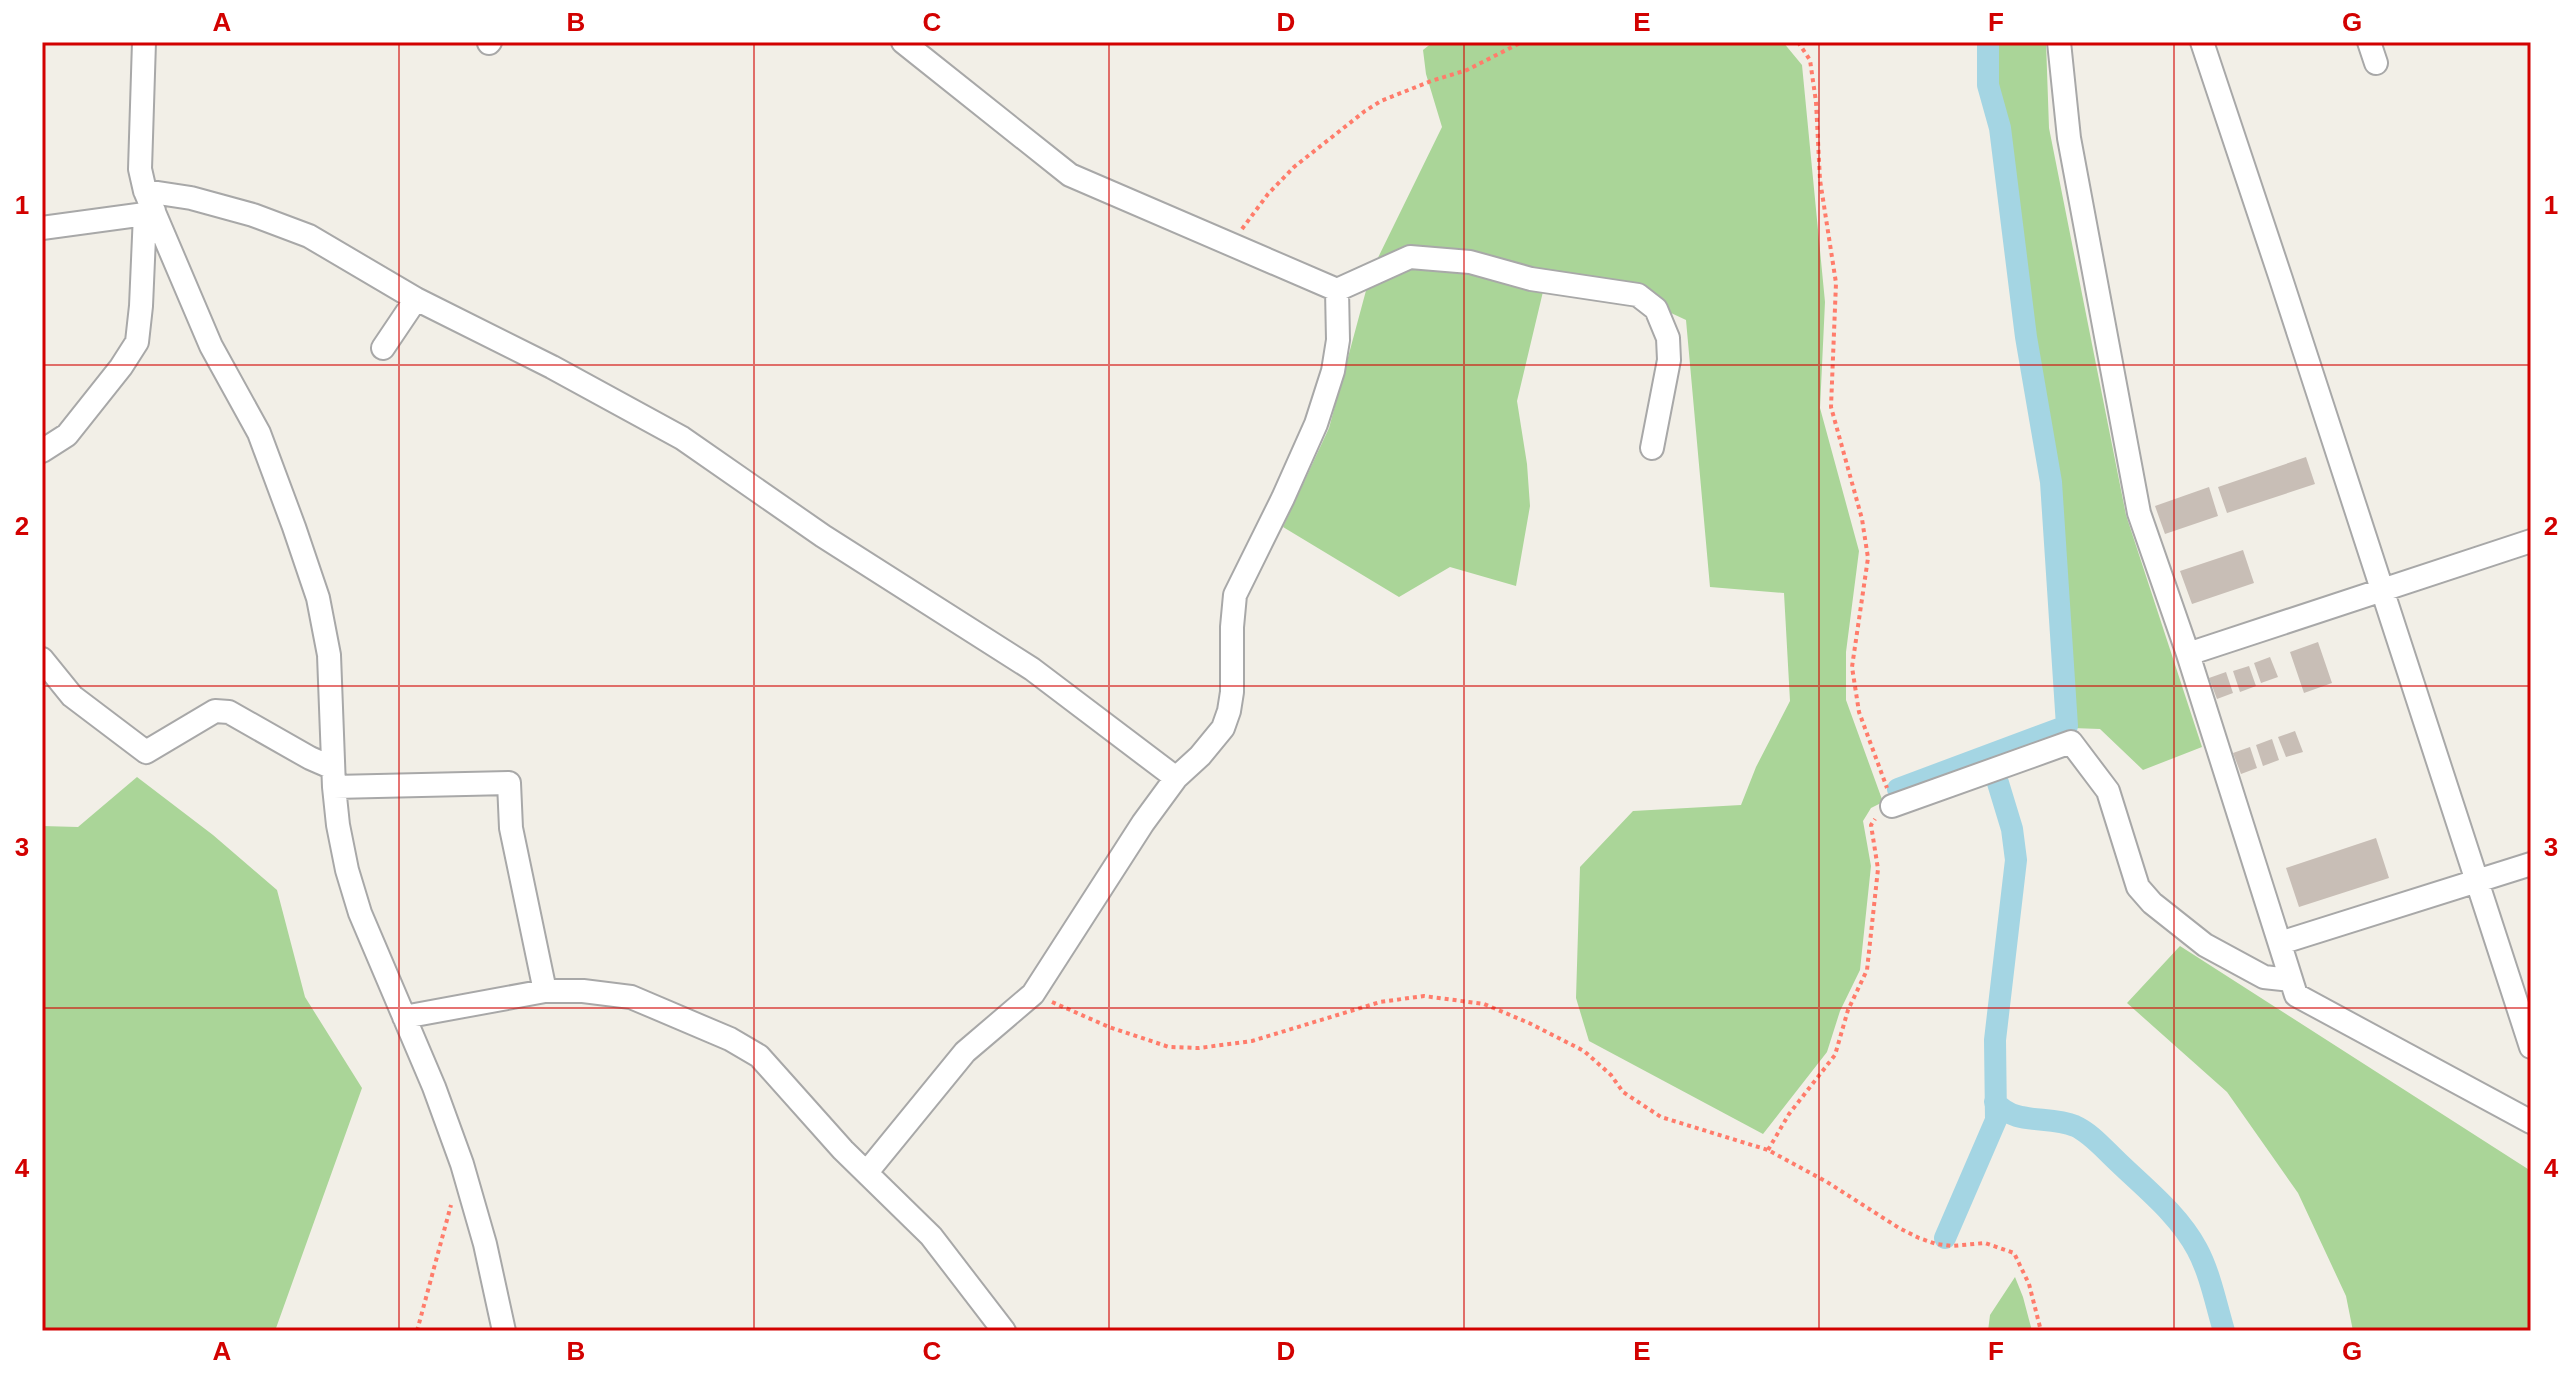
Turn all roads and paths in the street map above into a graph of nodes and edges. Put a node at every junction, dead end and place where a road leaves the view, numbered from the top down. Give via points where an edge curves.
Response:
1 (144, 42) edge
2 (903, 42) edge
3 (1522, 42) edge
4 (1798, 42) edge
5 (2059, 42) edge
6 (2202, 42) edge
7 (148, 205) junction
8 (42, 228) edge
9 (1231, 243) junction
10 (1337, 290) junction
11 (416, 299) junction
12 (383, 348) dead end
13 (1652, 448) dead end
14 (42, 451) edge
15 (2531, 541) edge
16 (2383, 590) junction
17 (2188, 654) junction
18 (42, 659) edge
19 (334, 778) junction
20 (1176, 778) junction
21 (1892, 806) junction
22 (2531, 864) edge
23 (2476, 881) junction
24 (2280, 943) junction
25 (2290, 980) junction
26 (545, 991) junction
27 (1033, 994) junction
28 (404, 1017) junction
29 (2531, 1047) edge
30 (2531, 1122) edge
31 (1768, 1150) junction
32 (462, 1164) junction
33 (867, 1172) junction
34 (417, 1331) edge
35 (504, 1331) edge
36 (1004, 1331) edge
37 (2041, 1331) edge

1 - 7 street via 140,169
2 - 9 street via 1070,175
3 - 9 path via 1365,111 1294,167
4 - 21 path via 1810,60 1836,283 1831,407 1868,558 1852,667 1859,712
5 - 17 street via 2069,138 2139,513
6 - 16 street
7 - 8 street
7 - 11 street via 204,201 253,215 309,236
7 - 14 street via 137,342 67,435
7 - 19 street via 211,346 259,433 318,598 329,655
9 - 10 street
10 - 13 street via 1410,257 1470,262 1531,279 1638,295 1656,309 1668,338 1669,360
10 - 20 street via 1338,340 1316,424 1235,595 1229,711 1212,743
11 - 12 street
11 - 20 street via 682,438 823,536 1032,669
15 - 16 street
16 - 17 street
16 - 23 street
17 - 24 street
18 - 19 street via 72,696 146,752 215,711 229,712 310,758
19 - 26 street via 509,783 511,828
19 - 28 street via 338,825 360,913
20 - 27 street
21 - 25 street via 2071,742 2108,791 2138,887 2152,903 2205,945 2264,977
21 - 31 path via 1871,825 1878,869 1867,970 1835,1055
22 - 23 street
23 - 24 street
23 - 29 street
24 - 25 street
25 - 30 street via 2296,995
26 - 28 street
26 - 33 street via 631,997 730,1039 759,1056
27 - 31 path via 1169,1047 1199,1048 1252,1041 1380,1002 1424,996 1484,1004 1584,1051 1623,1092 1661,1117
27 - 33 street via 965,1052
28 - 32 street
31 - 37 path via 1919,1238 1952,1246 1985,1243 2014,1253 2029,1284
32 - 34 path
32 - 35 street
33 - 36 street via 931,1236

